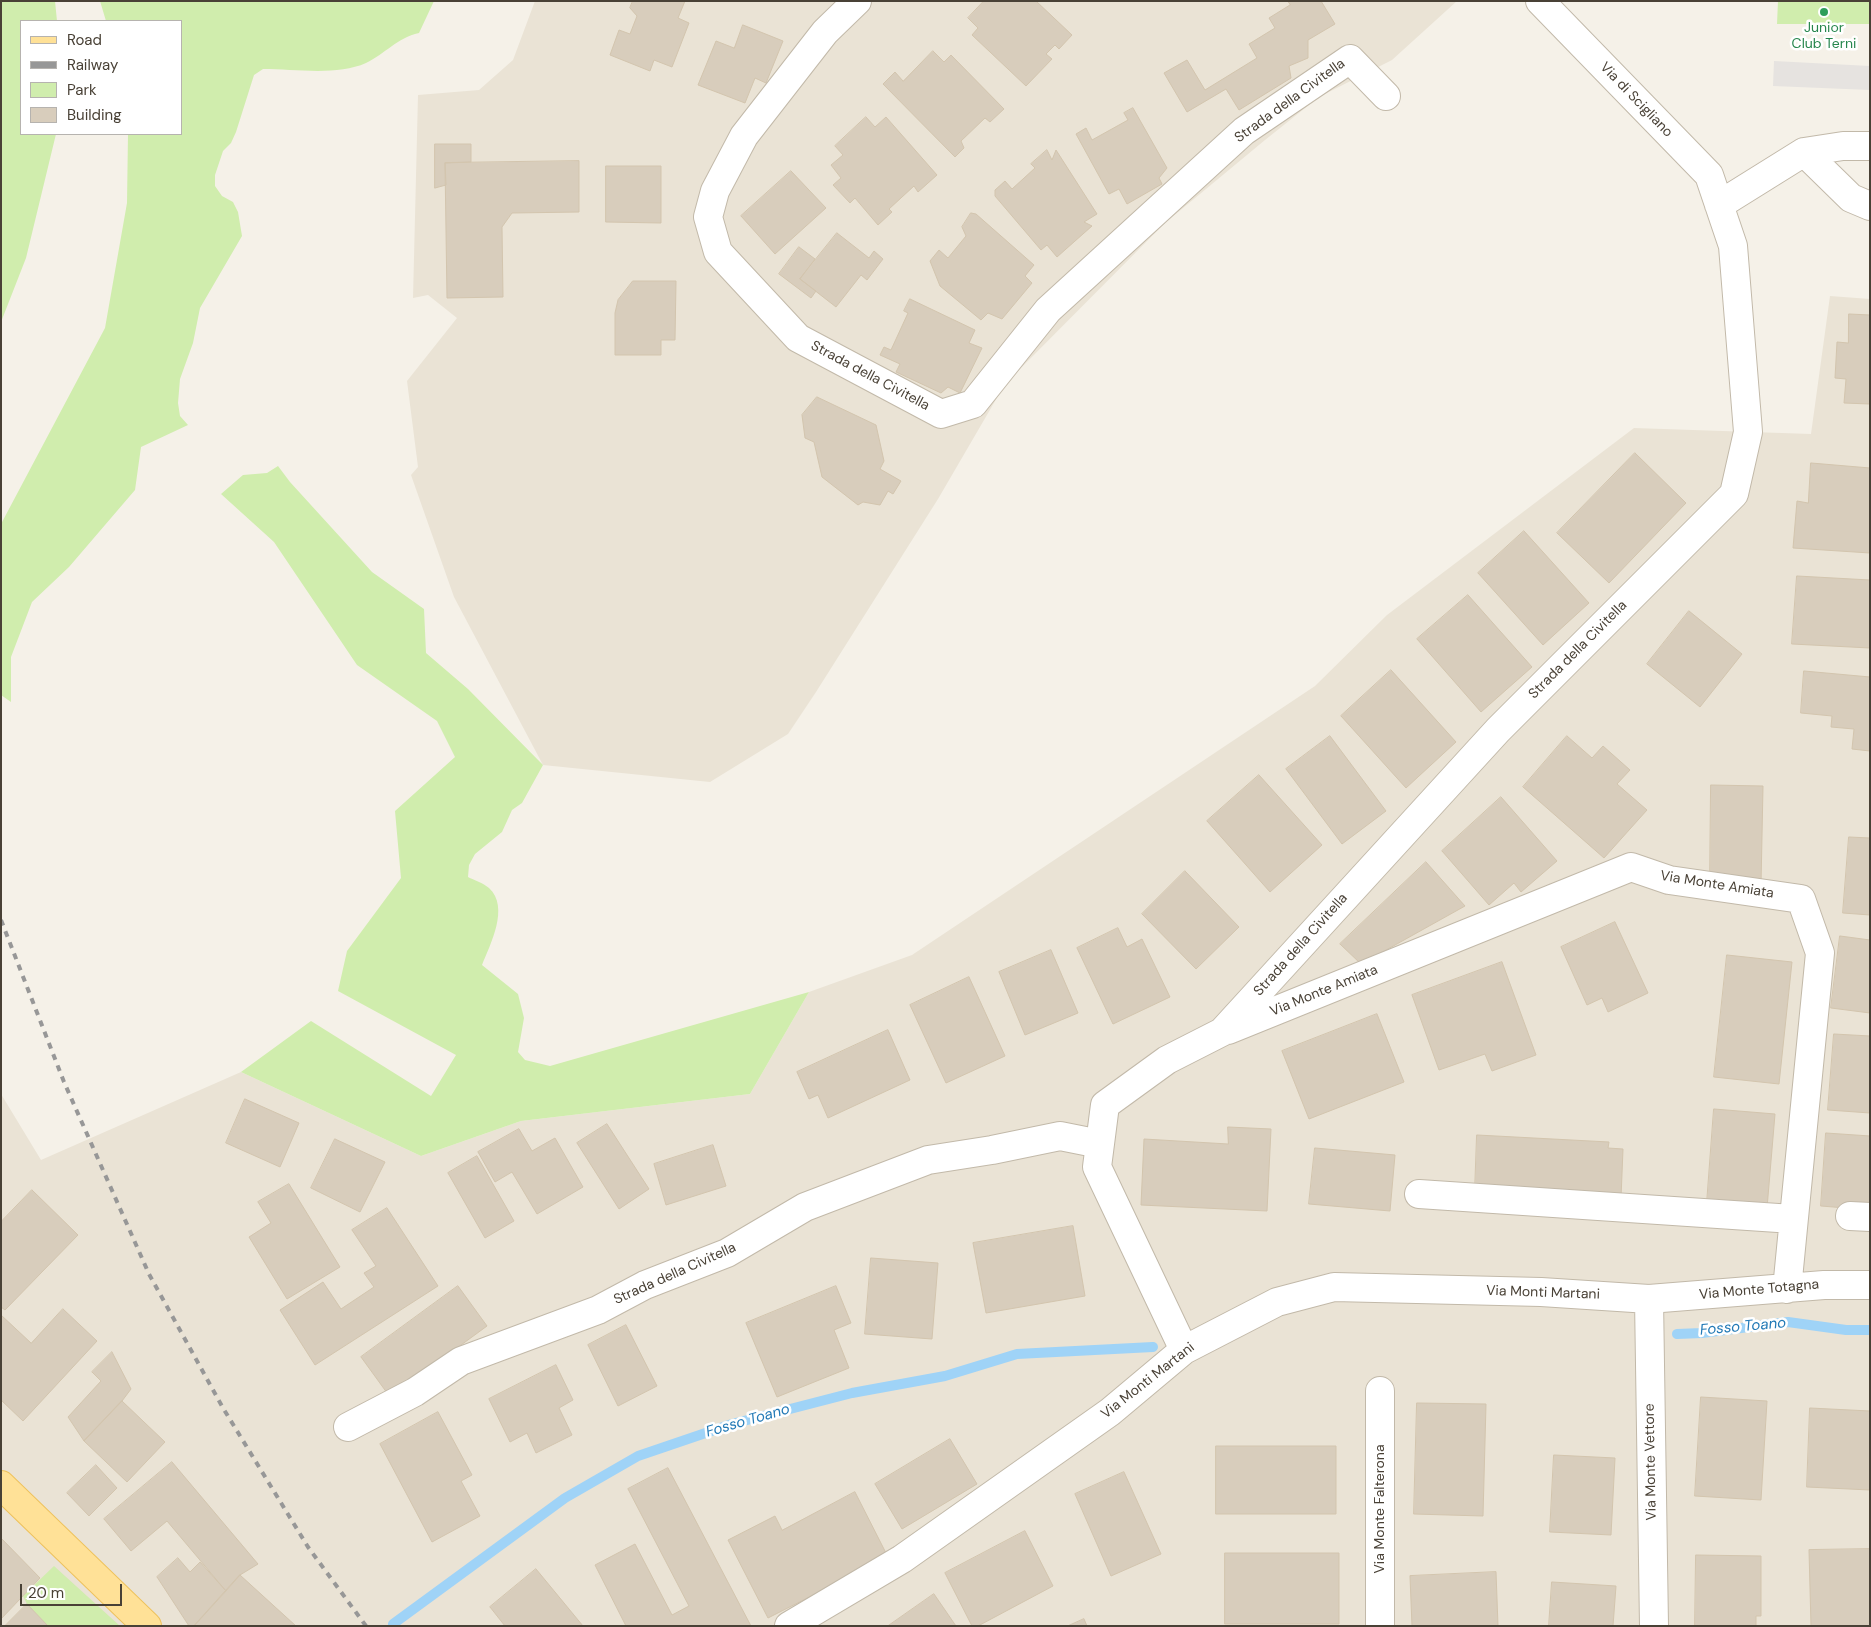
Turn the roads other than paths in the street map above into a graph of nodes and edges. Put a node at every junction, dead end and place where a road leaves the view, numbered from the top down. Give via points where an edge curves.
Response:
1 (858, 1) edge
2 (1540, 1) edge
3 (1386, 96) dead end
4 (1870, 146) edge
5 (1804, 152) junction
6 (1719, 206) junction
7 (1870, 206) edge
8 (1222, 1032) junction
9 (1100, 1144) junction
10 (1418, 1194) dead end
11 (1793, 1218) junction
12 (1870, 1286) edge
13 (1786, 1288) junction
14 (1649, 1299) junction
15 (1184, 1350) junction
16 (1380, 1391) dead end
17 (348, 1427) dead end
18 (1, 1485) edge
19 (148, 1626) edge
20 (789, 1626) edge
21 (1380, 1626) edge
22 (1654, 1626) edge

1 - 3 street, Strada della Civitella via 825,32 744,136 715,191 708,217 718,252 798,338 942,414 974,404 1048,310 1244,132 1350,59
2 - 6 street, Via di Scigliano via 1709,175
4 - 5 street
5 - 6 street
5 - 7 street via 1851,198
6 - 8 street, Strada della Civitella via 1734,246 1748,432 1734,494 1498,730
8 - 9 street, Strada della Civitella via 1167,1060 1105,1105
8 - 11 street, Via Monte Amiata via 1631,867 1669,880 1800,899 1820,953
9 - 15 street, Strada della Civitella via 1097,1167
9 - 17 street, Strada della Civitella via 1060,1136 928,1160 806,1207 727,1253 645,1284 598,1310 460,1361 415,1392
10 - 11 street
11 - 13 street, Via Monte Amiata
12 - 13 street, Via Monte Totagna
13 - 14 street, Via Monte Totagna
14 - 15 street, Via Monti Martani via 1541,1292 1334,1287 1276,1302
14 - 22 street, Via Monte Vettore
15 - 20 street, Via Monti Martani via 1110,1412 902,1559
16 - 21 street, Via Monte Falterona
18 - 19 main road

